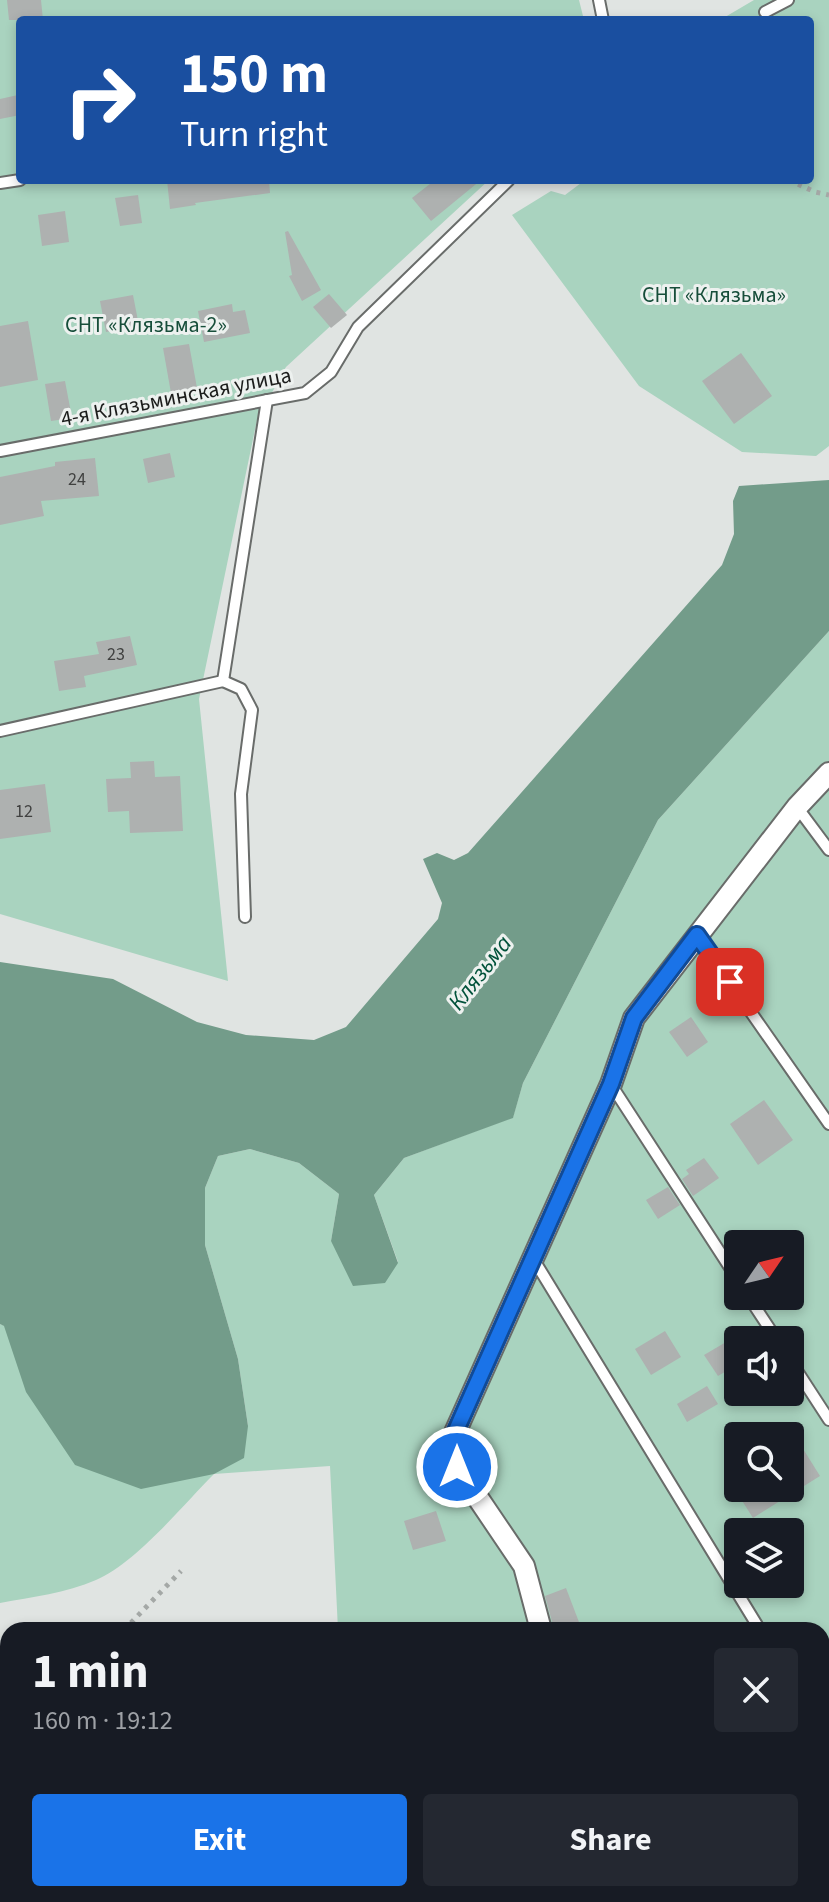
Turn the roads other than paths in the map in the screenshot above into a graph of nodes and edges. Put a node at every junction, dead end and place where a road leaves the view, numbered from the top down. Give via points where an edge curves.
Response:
1 (788, 0) edge
2 (765, 12) dead end
3 (505, 184) edge
4 (267, 400) junction
5 (0, 451) edge
6 (223, 681) junction
7 (0, 731) edge
8 (829, 773) edge
9 (797, 807) junction
10 (829, 850) edge
11 (245, 917) dead end
12 (697, 935) junction
13 (611, 1084) junction
14 (829, 1124) edge
15 (533, 1258) junction
16 (724, 1258) edge
17 (804, 1382) edge
18 (829, 1420) edge
19 (539, 1622) edge
20 (755, 1622) edge

1 - 2 lane
3 - 4 lane, 4-я Клязьминская улица via 358,327 331,372 305,393
4 - 5 lane, 4-я Клязьминская улица
4 - 6 lane
6 - 7 lane
6 - 11 lane via 241,689 252,710 241,794
8 - 9 street
9 - 10 lane
9 - 12 street
12 - 13 street via 634,1018
12 - 14 lane
13 - 15 street
13 - 16 lane
15 - 19 street via 453,1437 457,1467 524,1566
15 - 20 lane
17 - 18 lane

